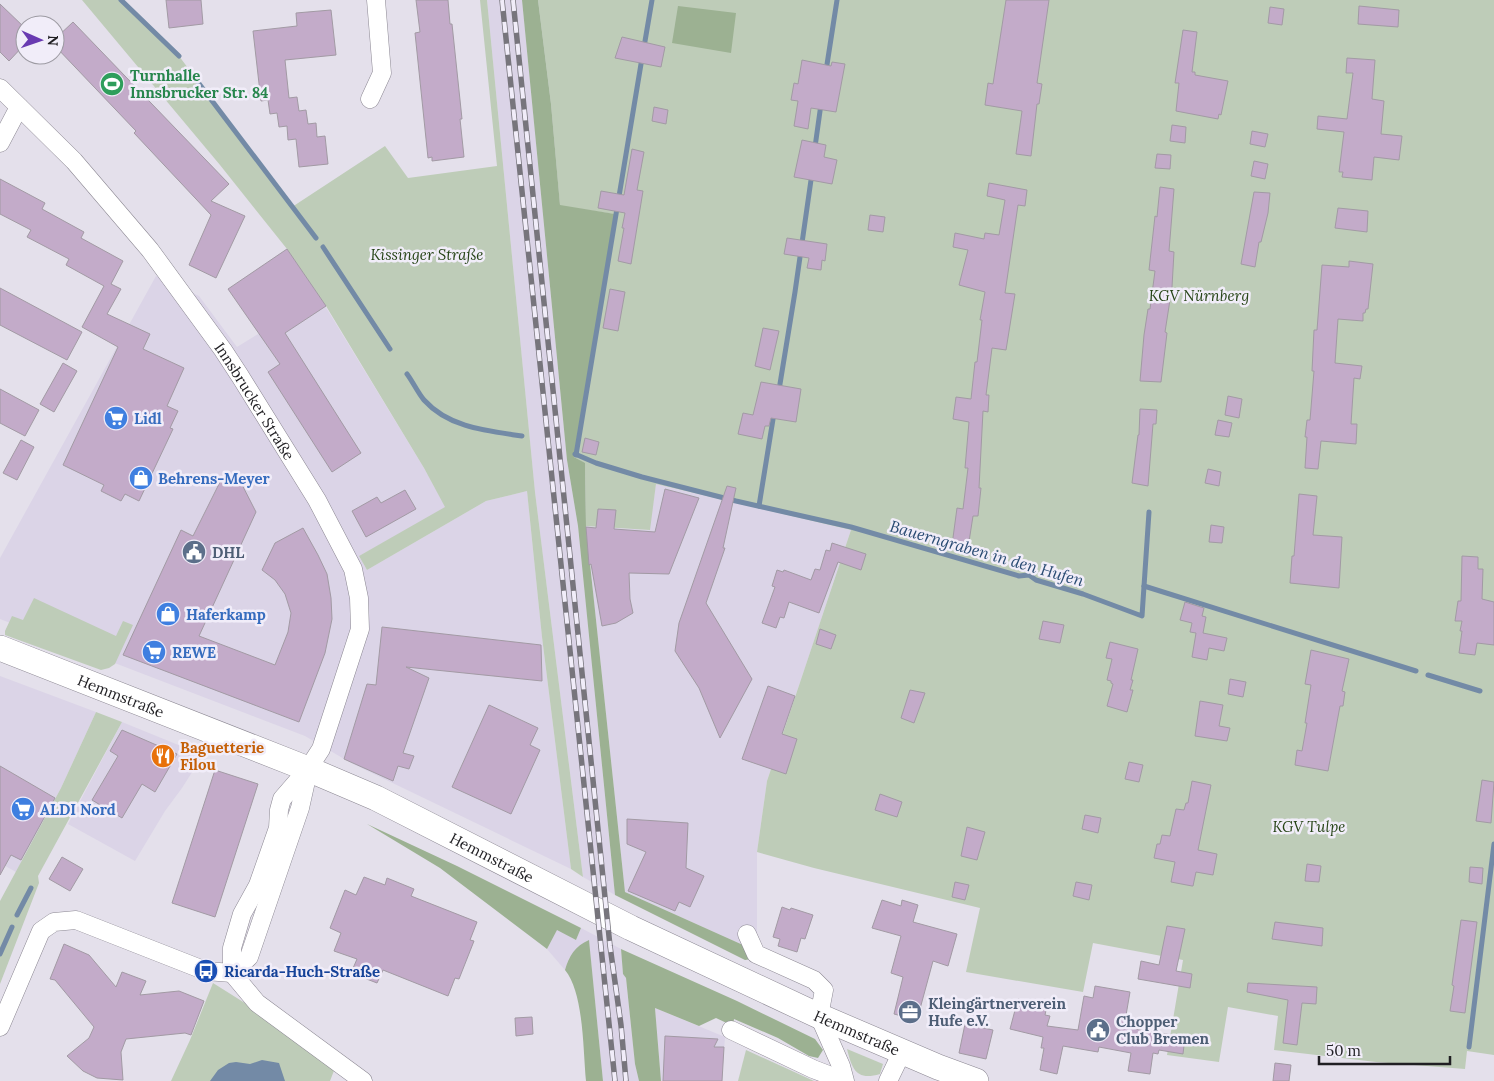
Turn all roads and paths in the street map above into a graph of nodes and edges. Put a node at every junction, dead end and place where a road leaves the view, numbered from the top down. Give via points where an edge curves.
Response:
1 (376, 0) edge
2 (0, 88) edge
3 (370, 99) dead end
4 (19, 107) junction
5 (0, 143) edge
6 (0, 648) edge
7 (308, 769) junction
8 (746, 934) dead end
9 (232, 972) junction
10 (819, 1016) junction
11 (0, 1027) edge
12 (731, 1030) dead end
13 (902, 1052) junction
14 (363, 1081) edge
15 (845, 1081) edge
16 (888, 1081) edge
17 (976, 1081) edge

1 - 3 street via 382,74
2 - 4 street, Innsbrucker Straße
4 - 5 street
4 - 7 street, Innsbrucker Straße via 74,162 150,250 223,350 317,500 353,568 359,598 360,629 321,749
6 - 7 street, Hemmstraße
7 - 9 street, Innsbrucker Straße via 282,799 278,828 258,885 239,922 232,948
7 - 10 street, Hemmstraße via 376,798 631,928
8 - 10 street via 756,954 814,980 824,990
9 - 11 street via 206,971 76,920 54,922 41,931
9 - 14 street via 257,1003
10 - 13 street, Hemmstraße
10 - 15 street
12 - 15 street
13 - 16 street
13 - 17 street, Hemmstraße

